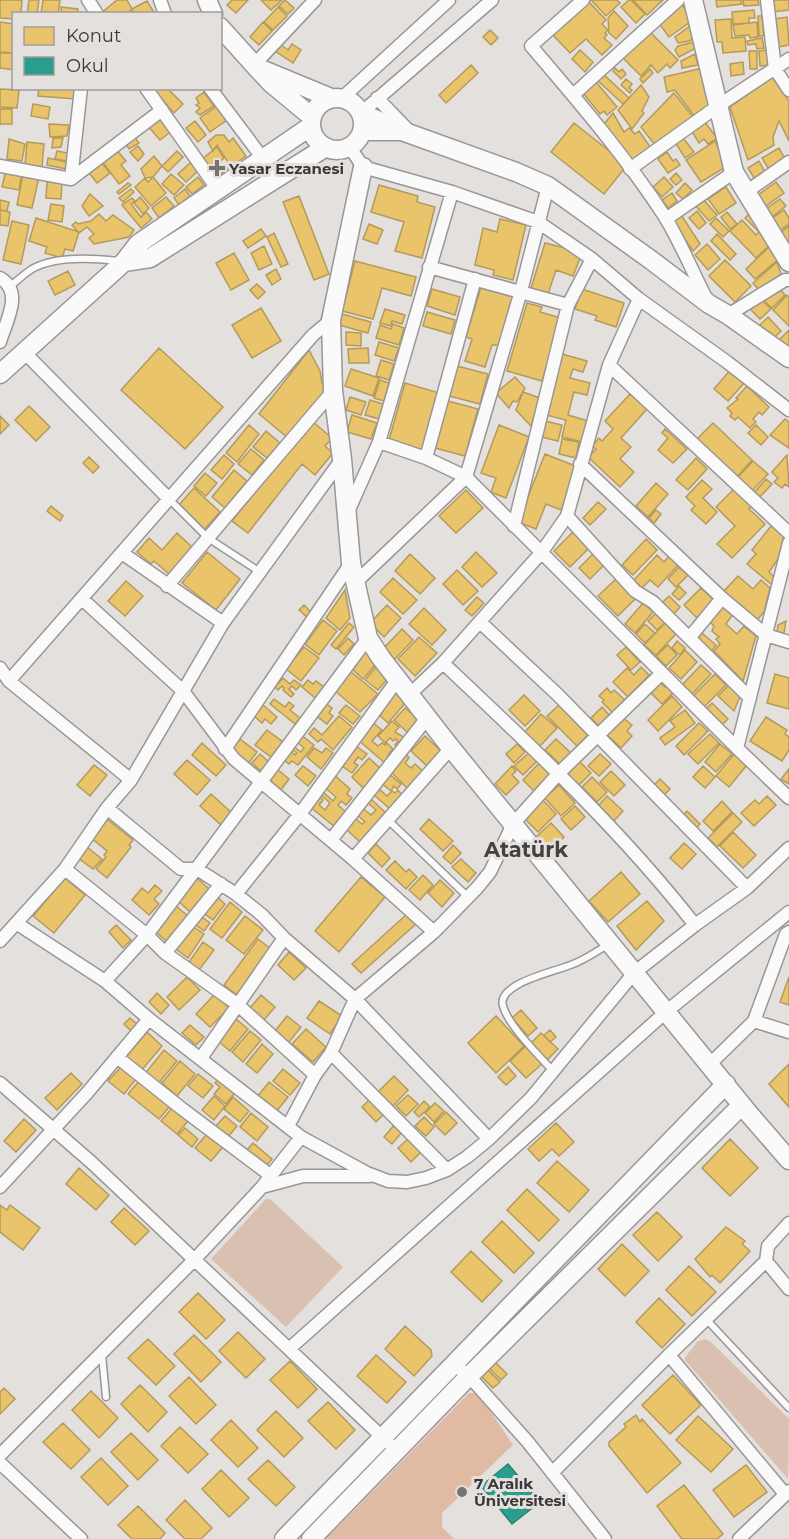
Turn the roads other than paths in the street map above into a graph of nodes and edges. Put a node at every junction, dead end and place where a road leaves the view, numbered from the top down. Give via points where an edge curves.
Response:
1 (86, 0) edge
2 (315, 0) edge
3 (449, 0) edge
4 (492, 0) edge
5 (583, 0) edge
6 (678, 0) edge
7 (693, 0) edge
8 (767, 0) edge
9 (95, 12) edge
10 (222, 29) edge
11 (789, 58) edge
12 (255, 66) junction
13 (775, 69) junction
14 (81, 90) edge
15 (148, 90) edge
16 (212, 90) edge
17 (789, 90) edge
18 (573, 94) junction
19 (336, 98) junction
20 (377, 98) junction
21 (718, 106) junction
22 (162, 110) junction
23 (312, 121) junction
24 (362, 122) junction
25 (408, 133) junction
26 (326, 147) junction
27 (349, 147) junction
28 (264, 160) junction
29 (789, 162) edge
30 (0, 166) edge
31 (363, 167) junction
32 (630, 168) junction
33 (734, 172) junction
34 (70, 179) junction
35 (548, 186) junction
36 (218, 190) junction
37 (452, 192) junction
38 (746, 192) junction
39 (666, 219) junction
40 (538, 222) junction
41 (592, 259) junction
42 (124, 262) junction
43 (789, 262) edge
44 (429, 267) junction
45 (0, 278) edge
46 (475, 279) junction
47 (789, 280) edge
48 (9, 287) junction
49 (521, 291) junction
50 (639, 299) junction
51 (568, 304) junction
52 (709, 304) junction
53 (728, 315) junction
54 (331, 320) junction
55 (0, 342) edge
56 (24, 352) junction
57 (789, 358) edge
58 (609, 365) junction
59 (0, 374) edge
60 (333, 391) junction
61 (789, 410) edge
62 (379, 442) junction
63 (426, 458) junction
64 (342, 459) junction
65 (580, 464) junction
66 (466, 477) junction
67 (169, 499) junction
68 (347, 514) junction
69 (567, 516) junction
70 (514, 526) junction
71 (789, 533) edge
72 (208, 538) junction
73 (789, 543) edge
74 (122, 553) junction
75 (541, 553) junction
76 (351, 563) junction
77 (260, 572) junction
78 (355, 583) junction
79 (167, 586) junction
80 (722, 598) junction
81 (82, 599) junction
82 (480, 622) junction
83 (223, 623) junction
84 (766, 636) junction
85 (690, 637) junction
86 (368, 638) junction
87 (789, 642) edge
88 (443, 663) junction
89 (0, 668) edge
90 (662, 673) junction
91 (398, 679) junction
92 (9, 681) junction
93 (183, 691) junction
94 (410, 694) junction
95 (750, 698) junction
96 (427, 718) junction
97 (597, 735) junction
98 (225, 748) junction
99 (451, 748) junction
100 (737, 748) junction
101 (559, 773) junction
102 (131, 780) junction
103 (261, 783) junction
104 (789, 798) edge
105 (107, 808) junction
106 (300, 814) junction
107 (388, 820) junction
108 (513, 824) junction
109 (331, 840) junction
110 (789, 848) edge
111 (353, 859) junction
112 (64, 869) junction
113 (197, 869) junction
114 (221, 884) junction
115 (747, 888) junction
116 (236, 894) junction
117 (468, 897) junction
118 (789, 912) edge
119 (16, 923) junction
120 (695, 925) junction
121 (434, 932) junction
122 (788, 934) edge
123 (147, 935) junction
124 (284, 938) junction
125 (0, 940) edge
126 (610, 943) junction
127 (165, 953) junction
128 (634, 973) junction
129 (105, 981) junction
130 (355, 999) junction
131 (237, 1005) junction
132 (667, 1011) junction
133 (149, 1019) junction
134 (754, 1021) junction
135 (789, 1032) edge
136 (331, 1053) junction
137 (117, 1057) junction
138 (201, 1058) junction
139 (710, 1064) junction
140 (554, 1071) junction
141 (315, 1075) junction
142 (0, 1083) edge
143 (726, 1084) junction
144 (742, 1105) junction
145 (288, 1126) junction
146 (53, 1129) junction
147 (301, 1137) junction
148 (489, 1139) junction
149 (786, 1149) edge
150 (447, 1170) junction
151 (270, 1175) junction
152 (374, 1176) junction
153 (0, 1187) edge
154 (262, 1187) junction
155 (789, 1223) edge
156 (195, 1259) junction
157 (766, 1261) junction
158 (789, 1288) edge
159 (706, 1319) junction
160 (289, 1349) junction
161 (101, 1352) junction
162 (669, 1355) junction
163 (454, 1364) junction
164 (470, 1376) junction
165 (106, 1397) dead end
166 (789, 1408) edge
167 (383, 1437) junction
168 (397, 1450) junction
169 (0, 1455) edge
170 (0, 1463) edge
171 (552, 1473) junction
172 (787, 1492) edge
173 (81, 1539) edge
174 (284, 1539) edge
175 (311, 1539) edge
176 (605, 1539) edge
177 (739, 1539) edge

1 - 9 street
2 - 12 street
3 - 19 street
4 - 20 street
5 - 18 street via 531,46
6 - 18 street
7 - 21 street
8 - 13 street
10 - 12 street
11 - 13 street
12 - 19 street
12 - 23 street
13 - 17 street
13 - 21 street
14 - 34 street
15 - 22 street
16 - 28 street
18 - 32 street
19 - 23 street via 322,102
19 - 24 street via 356,105
20 - 24 street
20 - 25 street
21 - 32 street
21 - 33 street
22 - 34 street
22 - 36 street
23 - 26 street via 319,142
23 - 28 street
24 - 25 street
24 - 27 street via 359,139
25 - 35 street
26 - 27 street
26 - 42 street via 150,258
27 - 31 street
28 - 36 street
29 - 38 street
30 - 34 street
31 - 37 street
31 - 54 street
32 - 39 street
33 - 38 street
33 - 39 street
35 - 40 street
35 - 52 street
36 - 42 street via 138,244
37 - 40 street
37 - 44 street
38 - 43 street
39 - 52 street
40 - 41 street
40 - 49 street
41 - 50 street
41 - 51 street
42 - 48 lane via 92,258 46,263
42 - 56 street
44 - 46 street
44 - 62 street
45 - 48 street
46 - 49 street
46 - 63 street
47 - 53 street
48 - 55 street via 13,300
49 - 51 street
49 - 66 street
50 - 58 street
50 - 61 street
51 - 70 street
52 - 53 street
53 - 57 street
54 - 60 street
54 - 67 street via 313,335
56 - 59 street
56 - 67 street
58 - 65 street
58 - 71 street
60 - 64 street
60 - 72 street
62 - 63 street
62 - 68 street
63 - 66 street
64 - 68 street
64 - 77 street
65 - 69 street
65 - 80 street
66 - 70 street
66 - 78 street
67 - 72 lane
67 - 74 street
68 - 76 street
69 - 75 street
69 - 85 street via 635,591 653,602
70 - 75 street
72 - 77 lane
72 - 79 street
73 - 84 street
74 - 79 street
74 - 81 street
75 - 82 street
75 - 90 street
76 - 78 street
76 - 98 street
77 - 83 street
78 - 86 street
79 - 83 street
80 - 84 street
80 - 85 street
81 - 92 street
81 - 93 street
82 - 88 street
82 - 97 street
83 - 93 street
84 - 87 street
84 - 95 street
85 - 95 street
86 - 91 street
86 - 103 street
88 - 94 street
88 - 101 street
89 - 92 street
90 - 97 street
90 - 100 street
91 - 94 street
91 - 106 street
92 - 102 street
93 - 98 street
93 - 102 street
94 - 96 street
95 - 100 street
96 - 99 street
96 - 109 street
97 - 101 street
97 - 115 street
98 - 103 street
99 - 107 street
99 - 108 street
100 - 104 street
101 - 108 street
101 - 120 street via 632,849
102 - 105 street
103 - 106 street
103 - 113 street
105 - 112 street
105 - 113 street via 181,869
106 - 109 street
106 - 116 street
107 - 111 street
107 - 117 lane
108 - 117 street via 490,872
108 - 126 street
109 - 111 street
110 - 115 street
111 - 121 street
112 - 119 street
112 - 123 street
113 - 114 street
113 - 123 street
114 - 116 street
114 - 127 street
115 - 120 street
116 - 124 street
117 - 121 street
118 - 132 street
119 - 125 street
119 - 129 street
120 - 128 street
121 - 130 street
122 - 134 street
123 - 127 street
123 - 129 street
124 - 130 street
124 - 131 street
126 - 128 street
126 - 140 lane via 573,964 525,980 503,997 508,1017
127 - 131 street
128 - 132 street
128 - 140 street
129 - 133 street
130 - 136 street
130 - 148 street
131 - 138 street
131 - 141 street
132 - 139 street
132 - 160 street
133 - 137 street
133 - 138 street
134 - 135 street
134 - 139 street
136 - 141 street
136 - 150 street
137 - 146 street
137 - 151 street
138 - 145 street
139 - 143 street
140 - 148 street
141 - 145 street
142 - 146 street
143 - 144 street
143 - 163 street
144 - 149 street
144 - 164 street
145 - 147 street
146 - 153 street
146 - 156 street
147 - 151 street
147 - 152 street
148 - 150 street
150 - 152 street via 407,1182
151 - 154 street
152 - 154 street via 303,1176
154 - 156 street
155 - 157 street via 768,1246
156 - 160 street
156 - 161 street
157 - 158 street
157 - 159 street
159 - 162 street
159 - 166 lane
160 - 167 street
161 - 165 lane
161 - 169 street
162 - 171 street
162 - 172 street
163 - 164 street
163 - 167 street
164 - 168 street
164 - 171 street
167 - 168 street
167 - 174 street
168 - 175 street
170 - 173 street
171 - 176 street
172 - 177 street

